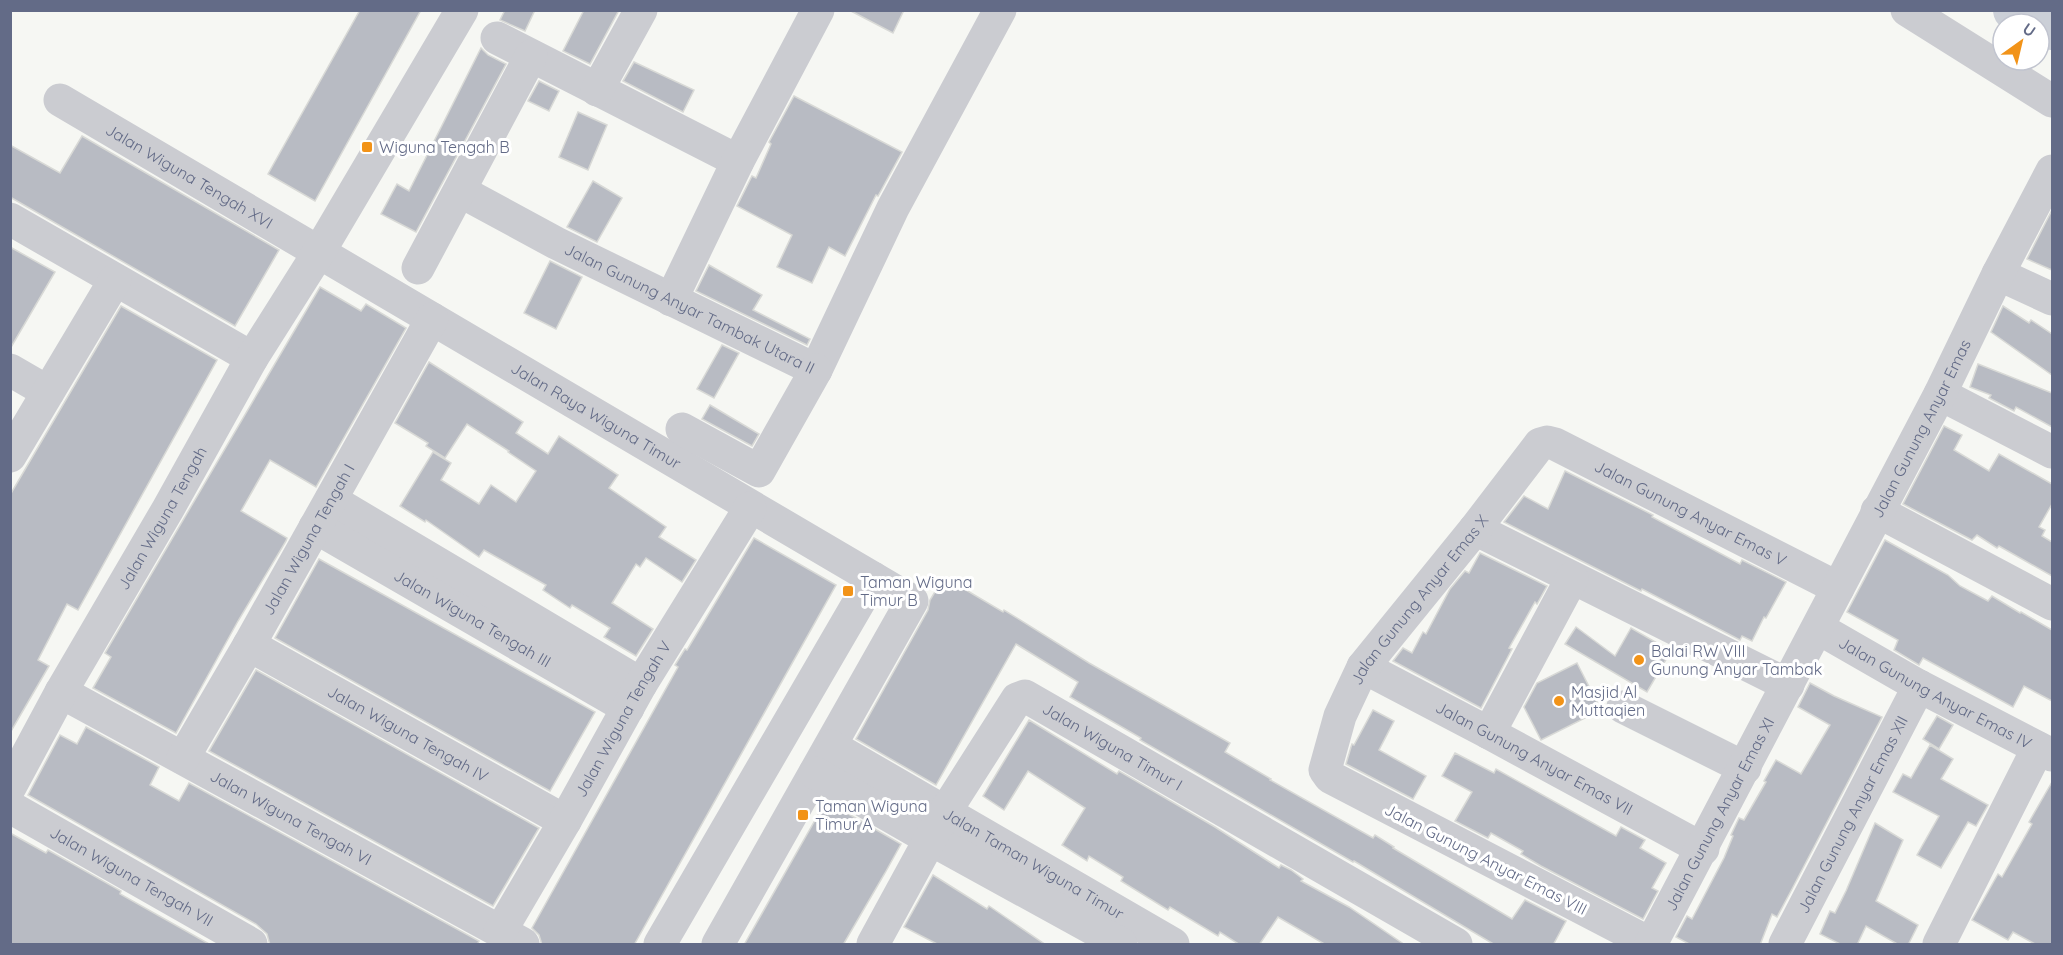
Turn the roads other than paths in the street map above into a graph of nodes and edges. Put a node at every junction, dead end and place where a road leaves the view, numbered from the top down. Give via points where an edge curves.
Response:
1 (462, 10) edge
2 (641, 10) edge
3 (818, 10) edge
4 (999, 10) edge
5 (1907, 10) edge
6 (497, 39) dead end
7 (531, 56) junction
8 (597, 90) junction
9 (60, 100) dead end
10 (2052, 101) edge
11 (738, 161) junction
12 (2052, 171) edge
13 (460, 191) junction
14 (10, 219) edge
15 (319, 252) junction
16 (418, 268) dead end
17 (1998, 274) junction
18 (115, 280) junction
19 (2052, 299) edge
20 (671, 300) junction
21 (432, 319) junction
22 (252, 358) junction
23 (10, 370) edge
24 (816, 370) junction
25 (48, 392) junction
26 (1940, 394) junction
27 (682, 429) dead end
28 (1540, 444) joint
29 (2052, 452) edge
30 (10, 456) edge
31 (750, 507) junction
32 (1877, 511) junction
33 (323, 514) junction
34 (1475, 529) junction
35 (873, 578) junction
36 (1572, 578) junction
37 (1838, 588) junction
38 (2052, 604) edge
39 (1818, 628) junction
40 (249, 645) junction
41 (1363, 667) junction
42 (1788, 685) junction
43 (1919, 686) junction
44 (61, 692) junction
45 (634, 696) junction
46 (1623, 707) dead end
47 (1489, 733) junction
48 (2045, 752) edge
49 (183, 758) junction
50 (823, 759) junction
51 (1744, 768) junction
52 (1325, 770) joint
53 (10, 787) edge
54 (10, 807) edge
55 (565, 821) junction
56 (938, 825) junction
57 (1703, 849) junction
58 (512, 938) edge
59 (251, 945) edge
60 (660, 945) edge
61 (718, 945) edge
62 (873, 945) edge
63 (1121, 945) edge
64 (1173, 945) edge
65 (1456, 945) edge
66 (1651, 945) edge
67 (1785, 945) edge
68 (1939, 945) edge

1 - 15 street, Jalan Wiguna Tengah
2 - 8 street
3 - 11 street
4 - 24 street, Jalan Gunung Anyar Tambak Utara II via 893,208
5 - 10 street
6 - 7 street
7 - 8 street
7 - 13 street
8 - 11 street
9 - 15 street, Jalan Wiguna Tengah XVI
11 - 20 street
12 - 17 street, Jalan Gunung Anyar Emas
13 - 16 street
13 - 20 street, Jalan Gunung Anyar Tambak Utara II
14 - 18 street
15 - 21 street, Jalan Raya Wiguna Timur
15 - 22 street, Jalan Wiguna Tengah
17 - 19 street
17 - 26 street, Jalan Gunung Anyar Emas
18 - 22 street
18 - 25 street
20 - 24 street, Jalan Gunung Anyar Tambak Utara II
21 - 31 street, Jalan Raya Wiguna Timur
21 - 33 street, Jalan Wiguna Tengah I
22 - 44 street, Jalan Wiguna Tengah
23 - 25 street
24 - 27 street via 759,471
25 - 30 street
26 - 29 street
26 - 32 street, Jalan Gunung Anyar Emas
28 - 34 street, Jalan Gunung Anyar Emas X
28 - 37 street, Jalan Gunung Anyar Emas V via 1555,444
31 - 35 street, Jalan Raya Wiguna Timur
31 - 45 street, Jalan Wiguna Tengah V
32 - 37 street, Jalan Gunung Anyar Emas
32 - 38 street
33 - 40 street, Jalan Wiguna Tengah I
33 - 45 street, Jalan Wiguna Tengah III
34 - 36 street
34 - 41 street, Jalan Gunung Anyar Emas X
35 - 50 street, Jalan Raya Wiguna Timur via 910,598 911,604
35 - 60 street
36 - 42 street
36 - 47 street
37 - 39 street, Jalan Gunung Anyar Emas
39 - 42 street, Jalan Gunung Anyar Emas
39 - 43 street, Jalan Gunung Anyar Emas IV
40 - 49 street, Jalan Wiguna Tengah I
40 - 55 street, Jalan Wiguna Tengah IV
41 - 47 street, Jalan Gunung Anyar Emas VII
41 - 52 street, Jalan Gunung Anyar Emas X via 1340,716
42 - 51 street, Jalan Gunung Anyar Emas XI
43 - 48 street, Jalan Gunung Anyar Emas IV
43 - 67 street, Jalan Gunung Anyar Emas XII
44 - 49 street, Jalan Wiguna Tengah VI
44 - 53 street, Jalan Wiguna Tengah
45 - 55 street, Jalan Wiguna Tengah V
46 - 51 street
47 - 57 street, Jalan Gunung Anyar Emas VII
48 - 68 street
49 - 58 street, Jalan Wiguna Tengah VI
50 - 56 street, Jalan Taman Wiguna Timur
50 - 61 street, Jalan Raya Wiguna Timur
51 - 57 street, Jalan Gunung Anyar Emas XI
52 - 66 street, Jalan Gunung Anyar Emas VIII via 1340,784
54 - 59 street, Jalan Wiguna Tengah VII
55 - 58 street, Jalan Wiguna Tengah V
56 - 62 street, Jalan Wiguna Timur I
56 - 63 street, Jalan Taman Wiguna Timur
56 - 64 street, Jalan Taman Wiguna Timur
56 - 65 street, Jalan Wiguna Timur I via 1017,699 1025,696
57 - 66 street, Jalan Gunung Anyar Emas XI

